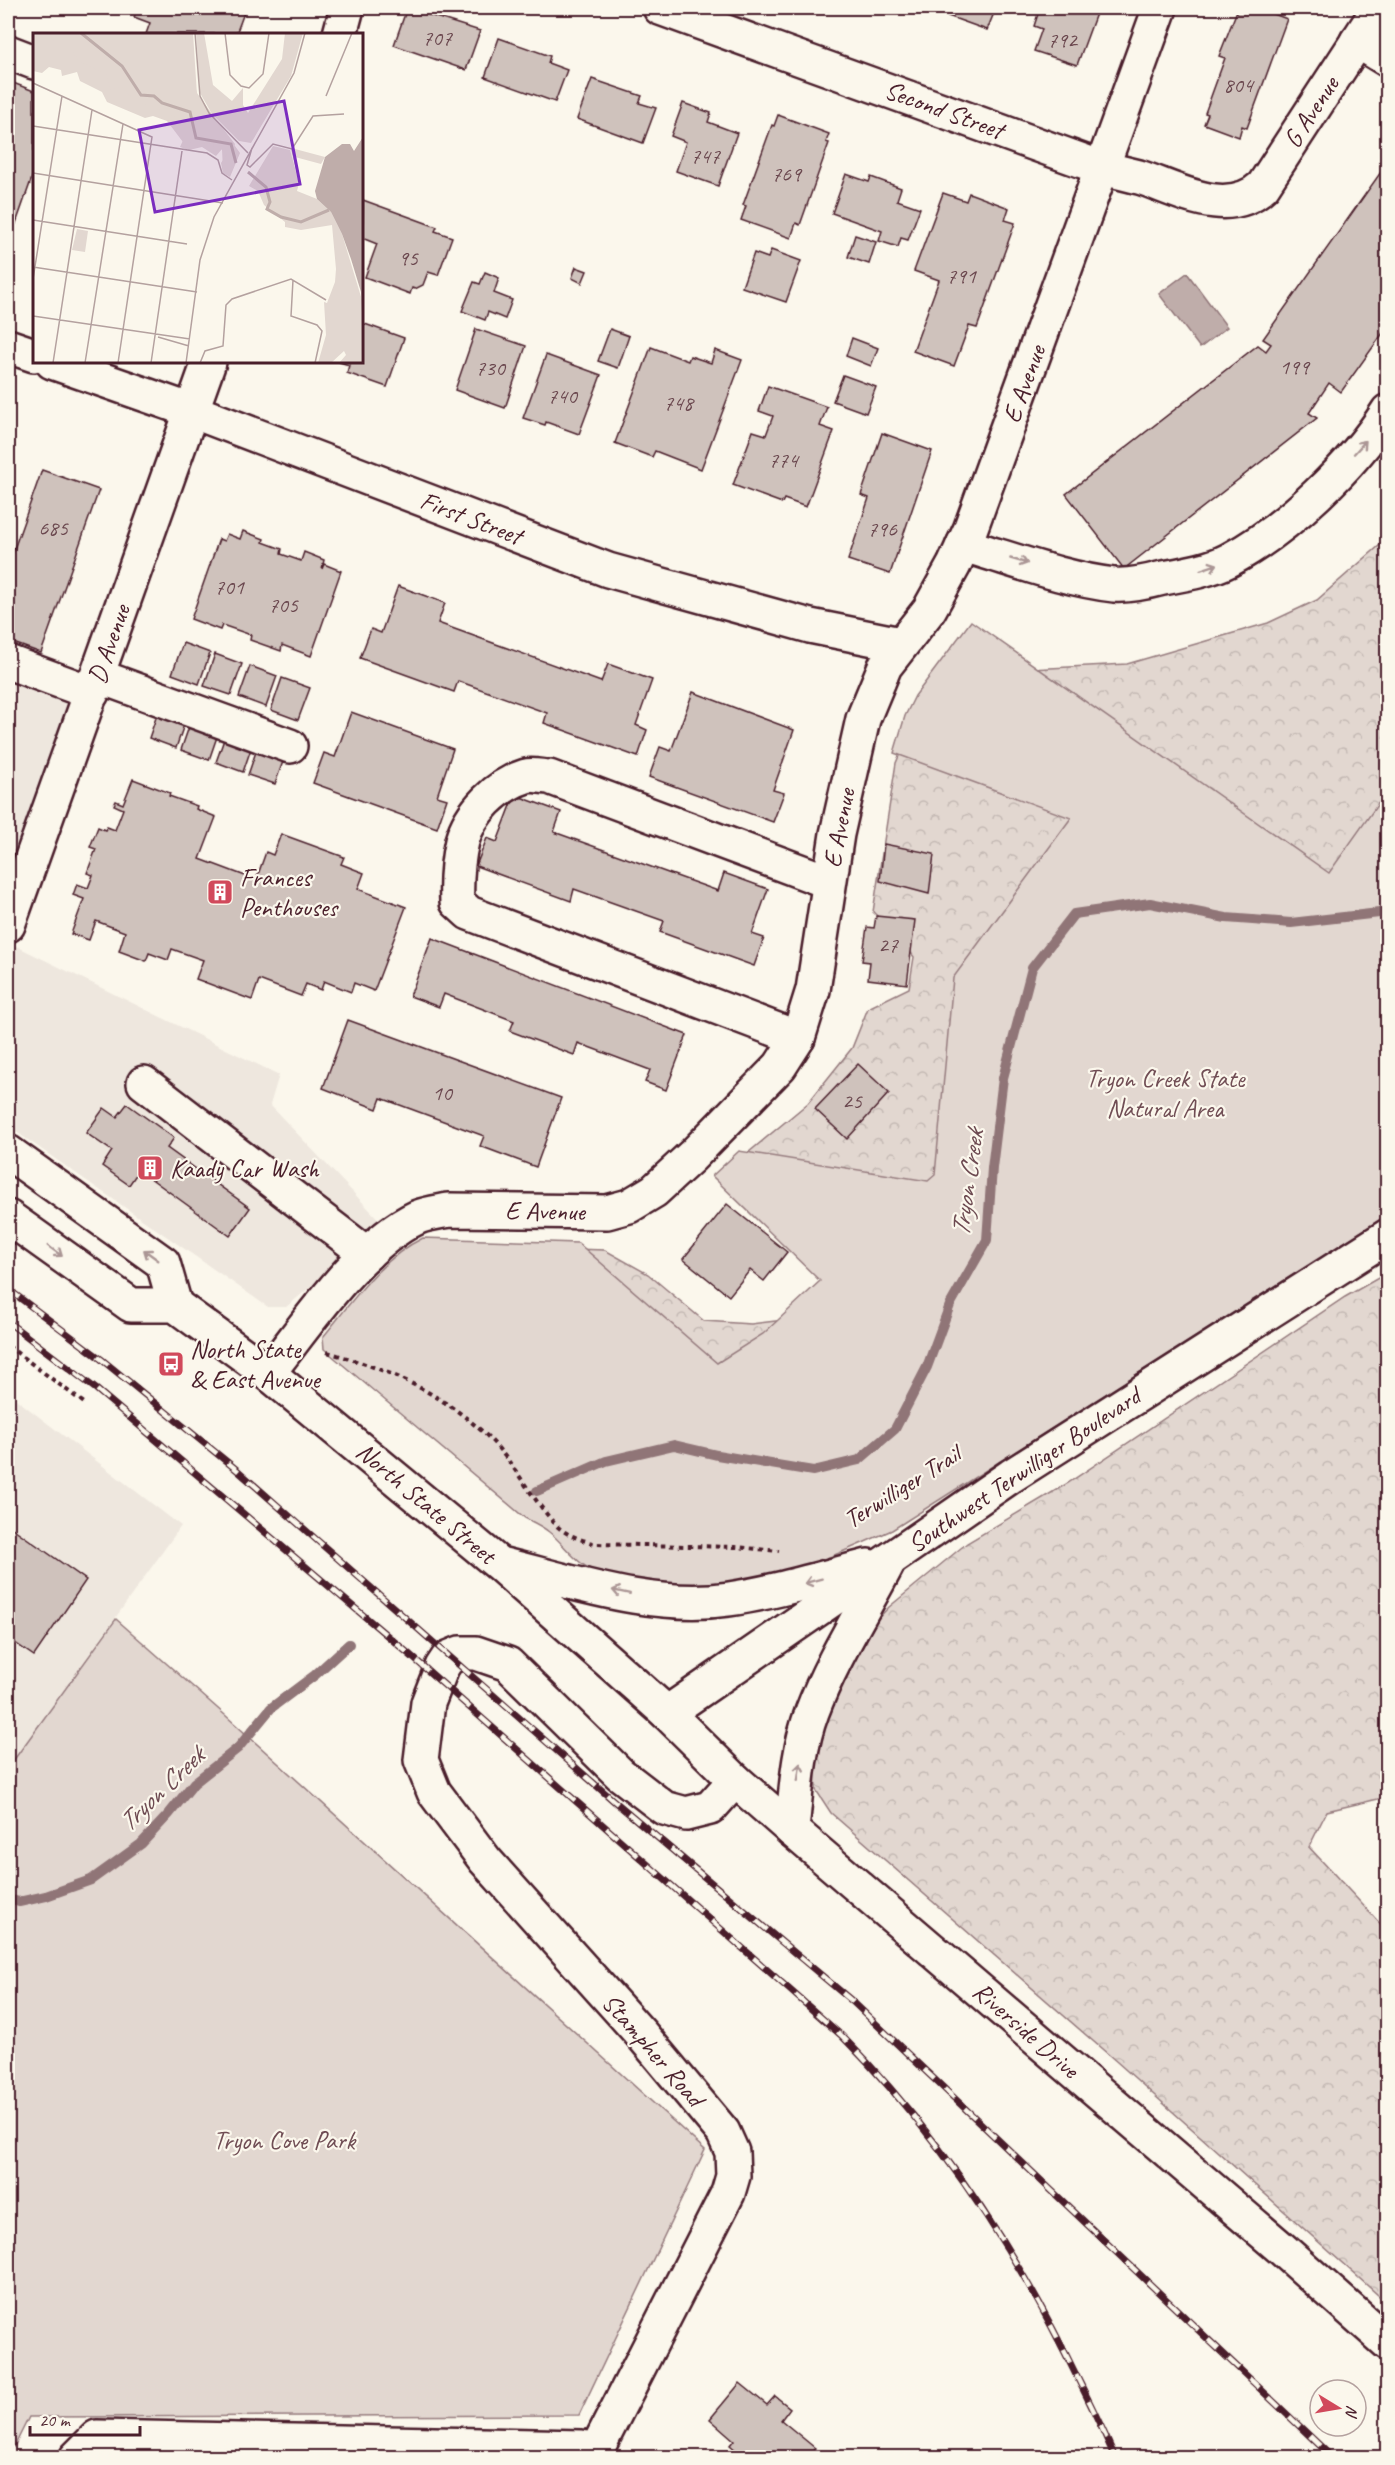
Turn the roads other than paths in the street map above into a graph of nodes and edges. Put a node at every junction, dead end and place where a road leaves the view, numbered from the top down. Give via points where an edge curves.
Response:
1 (347, 8) edge
2 (660, 8) edge
3 (1160, 8) edge
4 (1379, 8) edge
5 (340, 33) edge
6 (1358, 41) junction
7 (8, 52) edge
8 (1388, 60) edge
9 (33, 62) edge
10 (1102, 168) junction
11 (1230, 202) joint
12 (8, 346) edge
13 (33, 355) edge
14 (55, 363) edge
15 (209, 363) edge
16 (192, 411) junction
17 (1388, 411) edge
18 (963, 545) junction
19 (900, 644) junction
20 (8, 662) edge
21 (95, 685) junction
22 (290, 746) dead end
23 (829, 882) junction
24 (8, 926) edge
25 (798, 1038) junction
26 (144, 1083) dead end
27 (8, 1152) edge
28 (8, 1217) edge
29 (1388, 1236) edge
30 (368, 1254) junction
31 (175, 1305) junction
32 (268, 1373) junction
33 (890, 1561) junction
34 (500, 1564) junction
35 (667, 1713) junction
36 (735, 1780) junction
37 (792, 1830) junction
38 (1388, 2343) edge
39 (598, 2455) edge
40 (76, 2457) edge

1 - 5 street
2 - 10 street, Second Street
3 - 10 street, E Avenue
4 - 6 street, G Avenue
6 - 8 street
6 - 11 street, G Avenue via 1263,186
7 - 9 street
10 - 11 street, Second Street via 1200,199
10 - 18 street, E Avenue
12 - 13 street
14 - 16 street, First Street
15 - 16 street, D Avenue
16 - 19 street, First Street via 608,570 810,626
16 - 21 street, D Avenue
18 -> 17 street via 1115,585 1194,572 1228,561 1281,528 1376,430
18 - 19 street, E Avenue via 930,610
19 - 23 street, E Avenue via 885,666 863,719
20 - 21 street
21 - 22 street
21 - 24 street, D Avenue
23 - 25 street, E Avenue via 813,990
23 - 25 street via 549,777 528,775 502,787 481,806 463,838 456,871 457,902 469,913
25 - 30 street, E Avenue via 780,1066 692,1156 641,1200 606,1212 432,1213 392,1232
26 - 30 street
31 -> 27 street via 163,1263
28 -> 31 street via 131,1305
29 - 33 street, Southwest Terwilliger Boulevard via 1011,1476
30 - 32 street, E Avenue
31 - 32 street, North State Street
32 - 34 street, North State Street
33 -> 34 street via 777,1590 728,1600 694,1601 635,1595
33 - 35 street, Southwest Terwilliger Boulevard
37 -> 33 street via 802,1746 811,1714
34 - 35 street, North State Street
35 - 36 street, Riverside Drive
36 - 37 street, Riverside Drive
36 - 39 street, Stampher Road via 710,1808 686,1814 664,1808 620,1774 508,1664 476,1653 448,1658 428,1703 421,1760 434,1792 485,1860 723,2132 732,2152 733,2176 728,2193
37 - 38 street, Riverside Drive
39 - 40 street via 582,2447 97,2437

